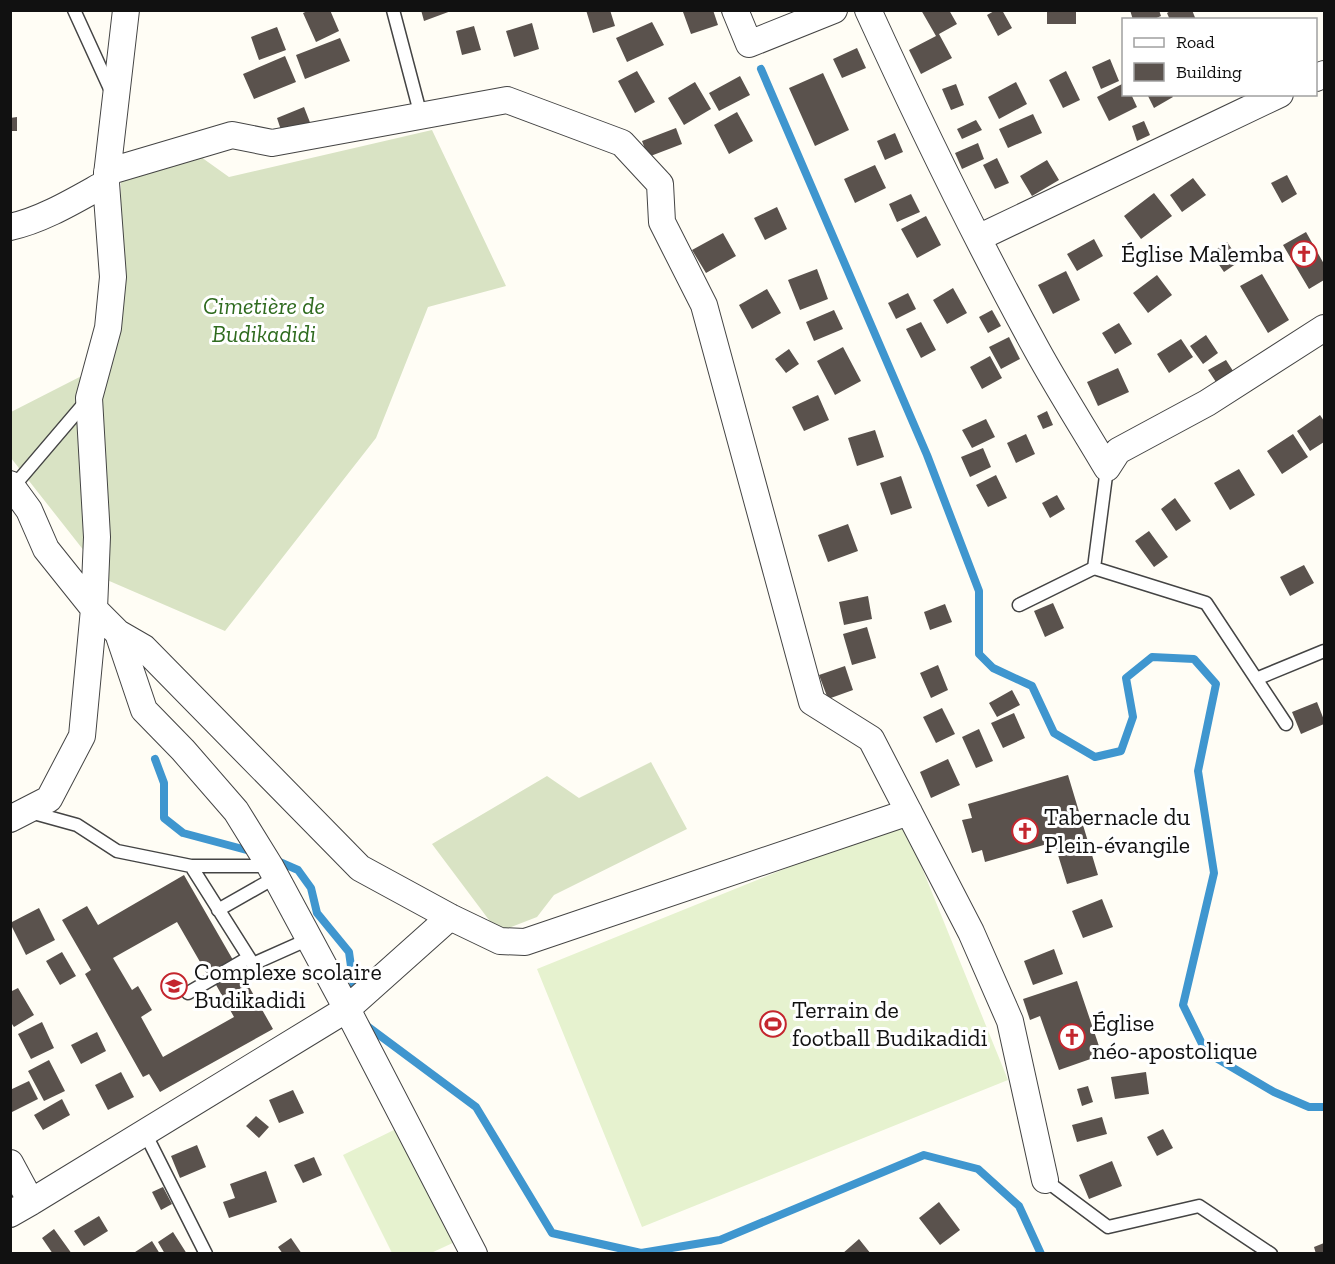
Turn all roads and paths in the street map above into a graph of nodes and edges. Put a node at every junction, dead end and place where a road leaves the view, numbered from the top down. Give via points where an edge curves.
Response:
1 (74, 10) edge
2 (126, 10) edge
3 (393, 10) edge
4 (735, 10) edge
5 (834, 10) edge
6 (868, 10) edge
7 (1276, 96) edge
8 (116, 101) junction
9 (421, 116) junction
10 (107, 178) junction
11 (10, 227) edge
12 (978, 238) junction
13 (1324, 328) edge
14 (89, 398) junction
15 (1107, 468) junction
16 (11, 485) edge
17 (20, 515) edge
18 (1094, 568) junction
19 (1019, 605) dead end
20 (94, 609) junction
21 (118, 633) junction
22 (1324, 651) edge
23 (1256, 679) junction
24 (1286, 724) dead end
25 (909, 812) junction
26 (18, 815) edge
27 (191, 866) junction
28 (273, 872) junction
29 (218, 910) junction
30 (450, 917) junction
31 (309, 939) junction
32 (248, 958) junction
33 (188, 993) dead end
34 (347, 1009) junction
35 (145, 1133) junction
36 (10, 1163) edge
37 (1045, 1180) joint
38 (21, 1208) edge
39 (206, 1254) edge
40 (474, 1254) edge
41 (1271, 1254) edge

1 - 8 lane
2 - 8 street
3 - 9 lane
4 - 5 street via 749,44
6 - 12 street
7 - 12 street
8 - 10 street
9 - 10 street via 272,143 232,135
9 - 25 street via 507,100 622,143 660,184 662,222 704,305 812,702 871,739
10 - 11 street via 61,207
10 - 14 street via 113,277 108,328
12 - 15 street via 1038,352
13 - 15 street via 1207,403 1118,451
14 - 16 lane
14 - 20 street via 97,537
15 - 18 lane
16 - 17 street
17 - 20 street
18 - 19 lane
18 - 23 lane via 1206,603
20 - 21 street
20 - 26 street via 82,736 50,799
21 - 28 street via 144,710 236,811
21 - 30 street via 144,648 360,868
22 - 23 lane
23 - 24 lane
25 - 30 street via 525,942 500,941
25 - 37 street via 971,932 1010,1021
26 - 27 lane via 77,825 117,851
27 - 28 lane
27 - 29 lane
28 - 29 lane
28 - 31 street
29 - 32 lane
30 - 34 street
31 - 32 lane via 253,964
31 - 34 street
32 - 33 lane
34 - 35 street
34 - 40 street
35 - 38 street
35 - 39 lane
36 - 38 street
37 - 41 lane via 1108,1227 1199,1206

